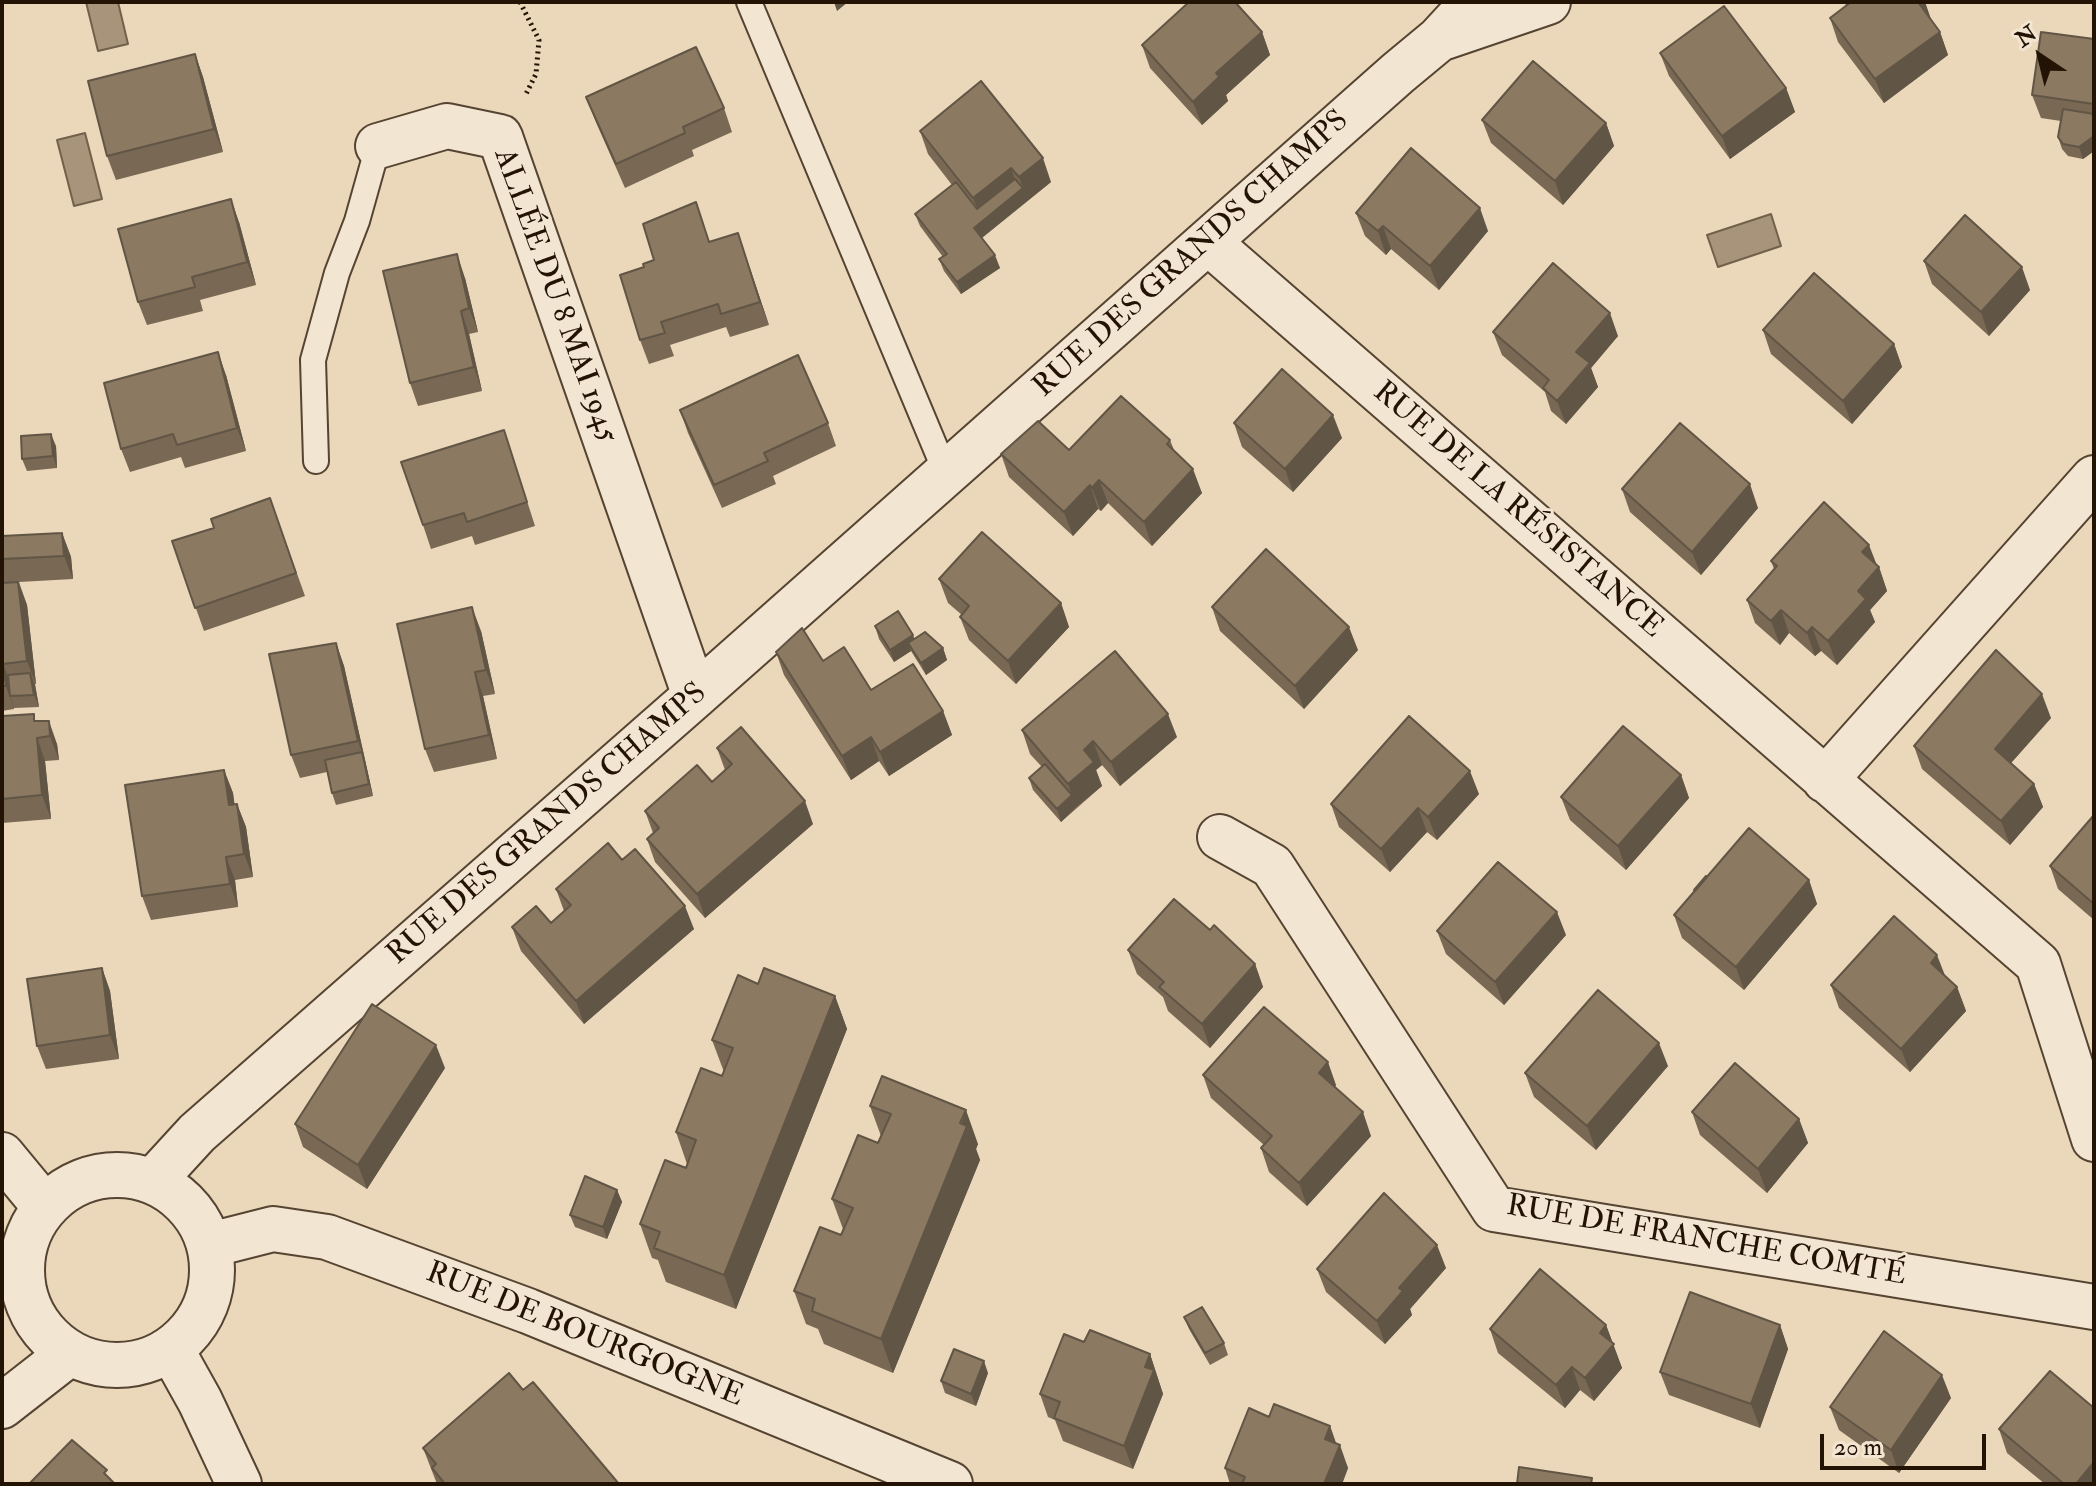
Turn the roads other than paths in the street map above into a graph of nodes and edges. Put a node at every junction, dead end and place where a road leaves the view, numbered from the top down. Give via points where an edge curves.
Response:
1 (749, 2) edge
2 (1473, 2) edge
3 (1548, 2) edge
4 (1439, 39) junction
5 (378, 146) joint
6 (1208, 242) junction
7 (316, 461) dead end
8 (946, 473) junction
9 (2094, 478) edge
10 (695, 696) junction
11 (1825, 780) junction
12 (1220, 837) dead end
13 (2094, 1139) edge
14 (2, 1155) edge
15 (153, 1181) junction
16 (45, 1207) junction
17 (210, 1245) junction
18 (2094, 1307) edge
19 (171, 1349) junction
20 (70, 1353) junction
21 (2, 1406) edge
22 (239, 1484) edge
23 (950, 1484) edge

1 - 8 lane
2 - 4 street, RUE DES GRANDS CHAMPS
3 - 4 street, RUE DES GRANDS CHAMPS
4 - 6 street, RUE DES GRANDS CHAMPS
5 - 7 lane, ALLÉE DU 8 MAI 1945 via 313,360
5 - 10 street, ALLÉE DU 8 MAI 1945 via 447,126 500,137
6 - 8 street, RUE DES GRANDS CHAMPS
6 - 11 street, RUE DE LA RÉSISTANCE
8 - 10 street, RUE DES GRANDS CHAMPS
9 - 11 street
10 - 15 street, RUE DES GRANDS CHAMPS via 197,1133
11 - 13 street, RUE DE LA RÉSISTANCE via 2038,964
12 - 18 street, RUE DE FRANCHE COMTÉ via 1272,866 1494,1209
14 - 16 street
15 - 16 street via 125,1174 95,1176 67,1188
15 - 17 street via 179,1196 199,1218
16 - 20 street via 22,1258 23,1287 48,1336
17 - 19 street via 213,1274 207,1303 193,1328
17 - 23 street, RUE DE BOURGOGNE via 273,1229 327,1237 528,1311
19 - 20 street via 121,1365 95,1363
19 - 22 street
20 - 21 street

